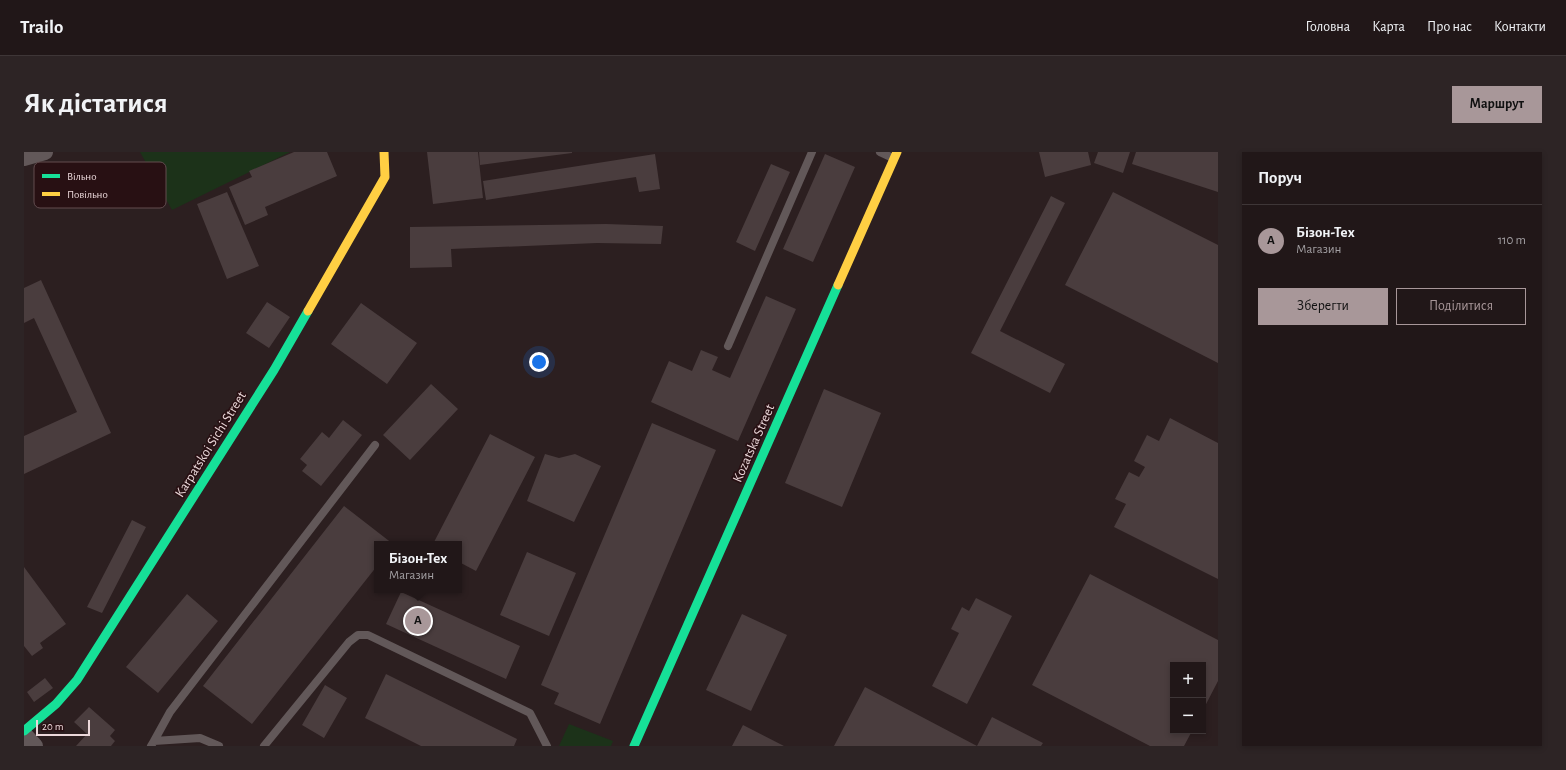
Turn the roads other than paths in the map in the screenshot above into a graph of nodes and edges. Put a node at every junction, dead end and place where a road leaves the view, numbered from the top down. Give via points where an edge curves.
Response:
1 (45, 152) edge
2 (384, 152) edge
3 (812, 152) edge
4 (880, 152) edge
5 (895, 155) edge
6 (24, 158) edge
7 (728, 346) dead end
8 (375, 445) dead end
9 (24, 732) edge
10 (152, 743) edge
11 (35, 746) edge
12 (219, 746) edge
13 (264, 746) edge
14 (547, 746) edge
15 (634, 746) edge

1 - 6 street
2 - 9 street, Karpatskoi Sichi Street via 385,177 274,370 77,680 56,704
3 - 7 lane
4 - 5 lane
5 - 15 street, Kozatska Street
8 - 10 lane via 170,712
9 - 11 street
10 - 12 lane via 200,738
13 - 14 lane via 349,642 358,635 368,635 530,713

